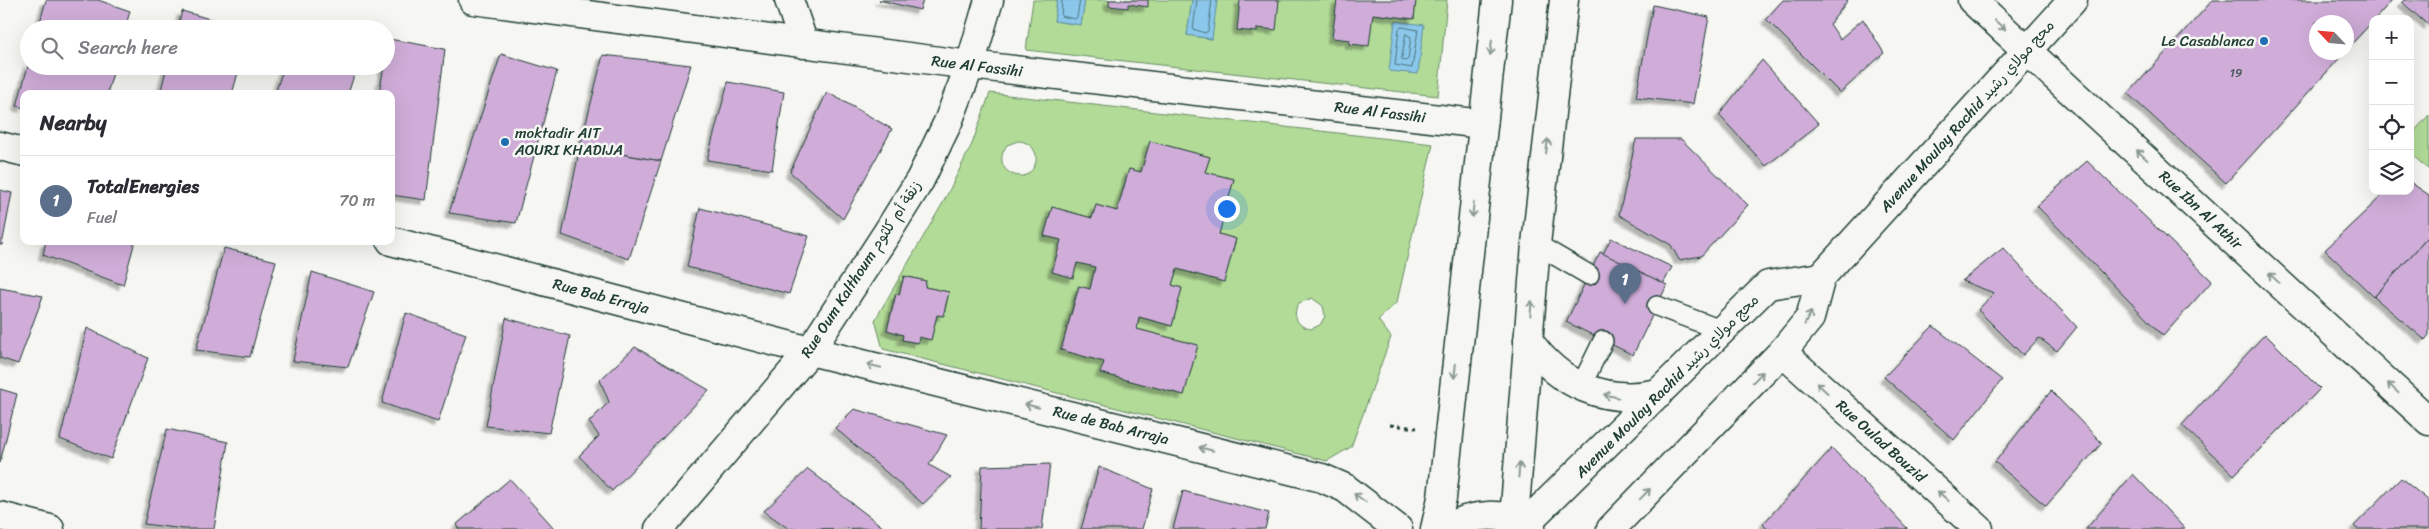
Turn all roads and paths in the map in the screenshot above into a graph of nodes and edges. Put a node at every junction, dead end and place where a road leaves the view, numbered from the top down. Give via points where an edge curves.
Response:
1 (473, 0) edge
2 (790, 0) edge
3 (989, 0) edge
4 (1497, 0) edge
5 (1564, 0) edge
6 (1972, 0) edge
7 (2073, 0) edge
8 (804, 44) junction
9 (2028, 49) junction
10 (970, 65) junction
11 (1483, 124) junction
12 (0, 146) edge
13 (20, 151) edge
14 (395, 242) edge
15 (1536, 244) junction
16 (1589, 275) dead end
17 (1821, 277) junction
18 (1657, 306) dead end
19 (1723, 331) junction
20 (1528, 340) junction
21 (1603, 341) dead end
22 (810, 351) junction
23 (1782, 352) junction
24 (1581, 386) junction
25 (1659, 394) junction
26 (2429, 421) edge
27 (1390, 425) dead end
28 (1422, 428) dead end
29 (0, 516) edge
30 (1526, 524) edge
31 (50, 529) edge
32 (659, 529) edge
33 (1398, 529) edge
34 (1434, 529) edge
35 (1446, 529) edge
36 (1611, 529) edge
37 (1979, 529) edge

1 - 8 street, Rue Al Fassihi
2 - 8 street
3 - 10 street, Rue Oum Kalthoum زنقة أم كلثوم
4 -> 11 street
15 -> 5 street
6 -> 9 street, Rue Ibn Al Athir
7 - 9 street, Avenue Moulay Rachid محج مولاي رشيد
8 - 10 street, Rue Al Fassihi
9 - 17 street, Avenue Moulay Rachid محج مولاي رشيد
26 -> 9 street, Rue Ibn Al Athir
10 - 11 street, Rue Al Fassihi
10 - 22 street, Rue Oum Kalthoum زنقة أم كلثوم via 948,122 920,180
11 -> 34 street via 1442,498
12 - 13 street
14 - 22 street, Rue Bab Erraja
15 - 16 lane
20 -> 15 street
17 - 19 street, Avenue Moulay Rachid محج مولاي رشيد via 1768,285
23 -> 17 street, Avenue Moulay Rachid محج مولاي رشيد via 1810,318
18 - 19 lane
19 - 25 street, Avenue Moulay Rachid محج مولاي رشيد
20 - 24 street via 1542,359
30 -> 20 street
21 - 24 lane
22 - 32 street, Rue Oum Kalthoum زنقة أم كلثوم
33 -> 22 street, Rue de Bab Arraja via 1345,488 1322,478
36 -> 23 street, Avenue Moulay Rachid محج مولاي رشيد
37 -> 23 street, Rue Oulad Bouzid
25 -> 24 street via 1616,397
25 - 30 street, Avenue Moulay Rachid محج مولاي رشيد
27 - 28 path
29 - 31 street
30 - 35 street via 1483,516

